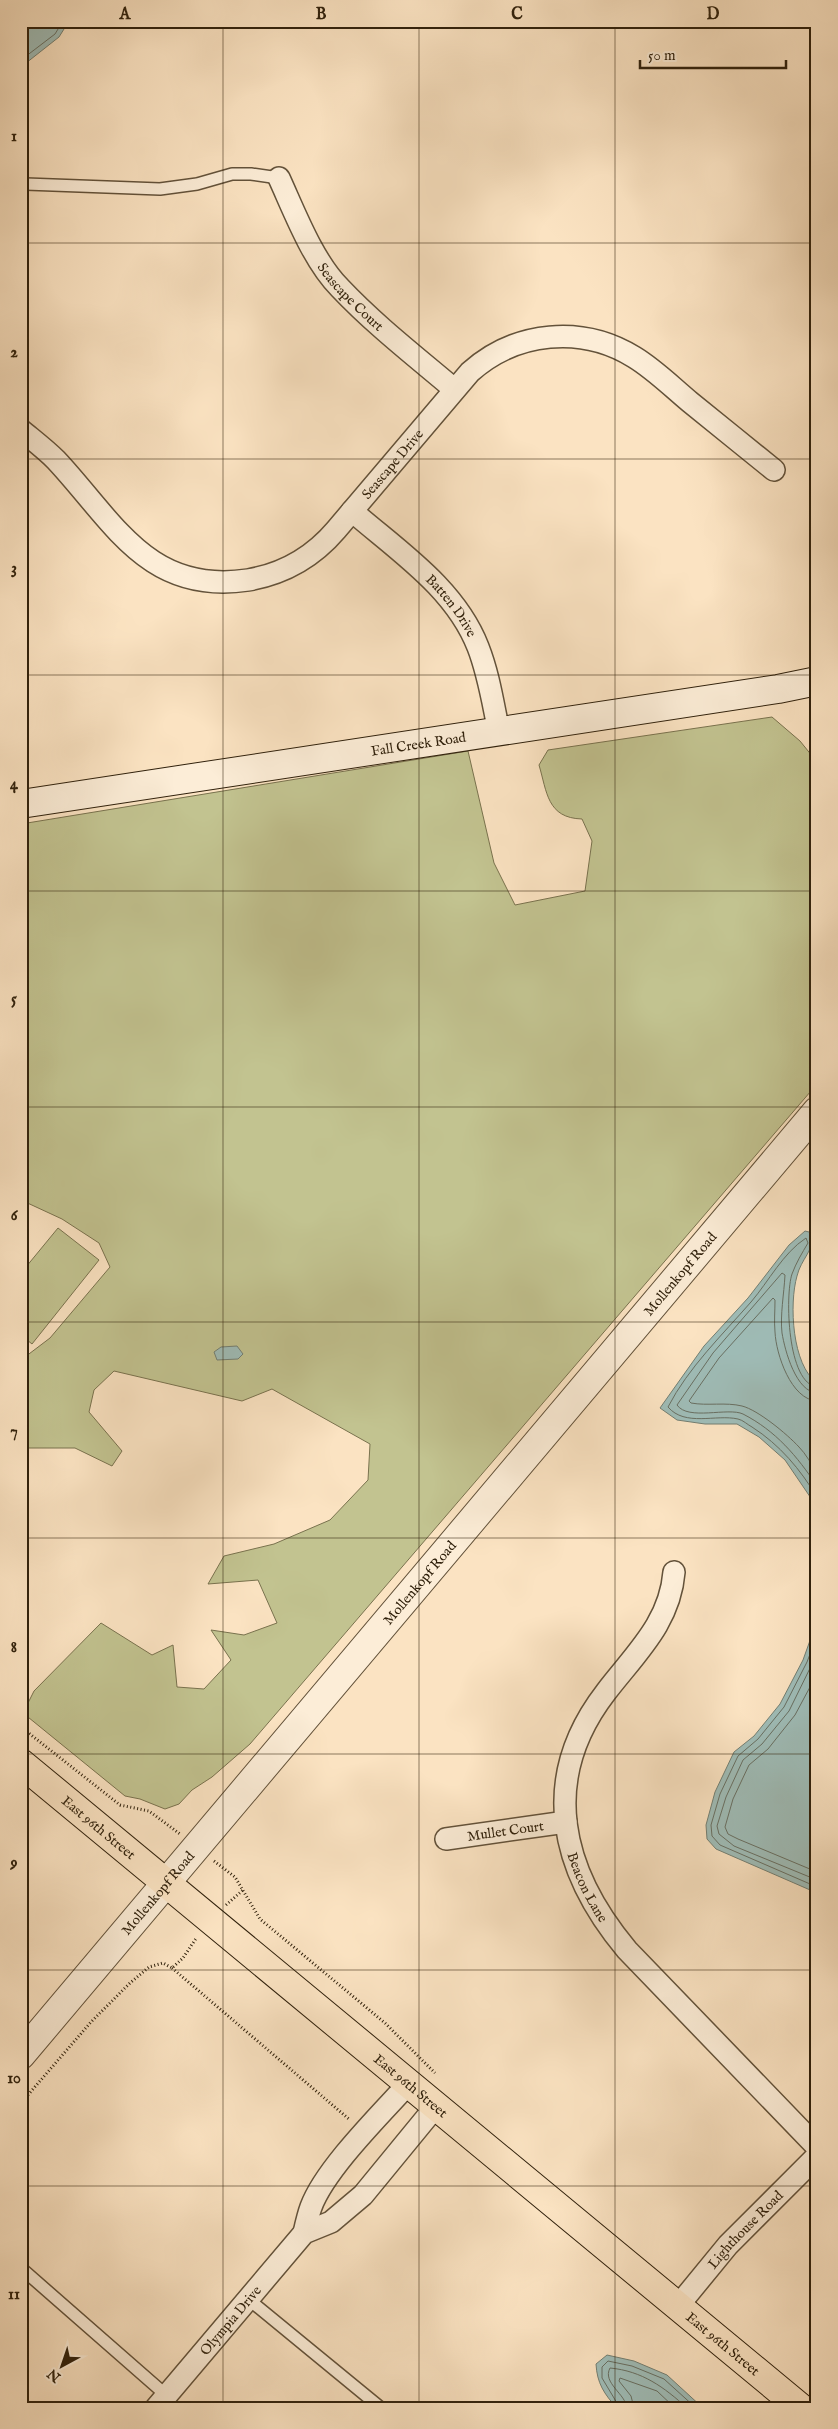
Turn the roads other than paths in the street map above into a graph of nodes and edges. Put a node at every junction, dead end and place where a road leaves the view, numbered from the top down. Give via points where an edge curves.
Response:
1 (279, 178) joint
2 (26, 184) dead end
3 (454, 389) junction
4 (21, 430) edge
5 (774, 470) dead end
6 (352, 511) junction
7 (817, 681) edge
8 (499, 732) junction
9 (21, 804) edge
10 (817, 1111) edge
11 (674, 1572) dead end
12 (21, 1763) edge
13 (566, 1822) junction
14 (446, 1839) dead end
15 (168, 1884) junction
16 (21, 2056) edge
17 (409, 2083) junction
18 (436, 2106) junction
19 (817, 2147) edge
20 (817, 2156) edge
21 (304, 2233) junction
22 (21, 2268) edge
23 (247, 2298) junction
24 (678, 2306) junction
25 (161, 2401) edge
26 (381, 2408) edge
27 (801, 2408) edge

1 - 2 lane via 232,174 198,184 160,189
1 - 3 street, Seascape Court via 308,240 339,287 358,308
3 - 5 street, Seascape Drive via 486,359 518,343 554,336 600,341 641,361
3 - 6 street, Seascape Drive
4 - 6 street, Seascape Drive via 55,459 125,541 162,567 187,577 232,582 277,573 316,550
6 - 8 street, Batten Drive via 437,584 455,606 474,638 484,664
7 - 8 street, Fall Creek Road
8 - 9 street, Fall Creek Road
10 - 15 street, Mollenkopf Road
11 - 13 street, Beacon Lane via 667,1604 654,1632 601,1698 582,1730 568,1776
12 - 15 main road, East 96th Street
13 - 14 street, Mullet Court
13 - 19 street, Beacon Lane via 567,1839 585,1889 609,1929
15 - 16 street, Mollenkopf Road
15 - 17 main road, East 96th Street
17 - 18 main road, East 96th Street
17 - 21 street, Olympia Drive via 322,2186 311,2206
18 - 21 street, Olympia Drive via 363,2195 330,2222
18 - 24 main road, East 96th Street
20 - 24 street, Lighthouse Road via 728,2245
21 - 23 street, Olympia Drive
22 - 25 lane
23 - 25 street, Olympia Drive
23 - 26 lane
24 - 27 main road, East 96th Street

